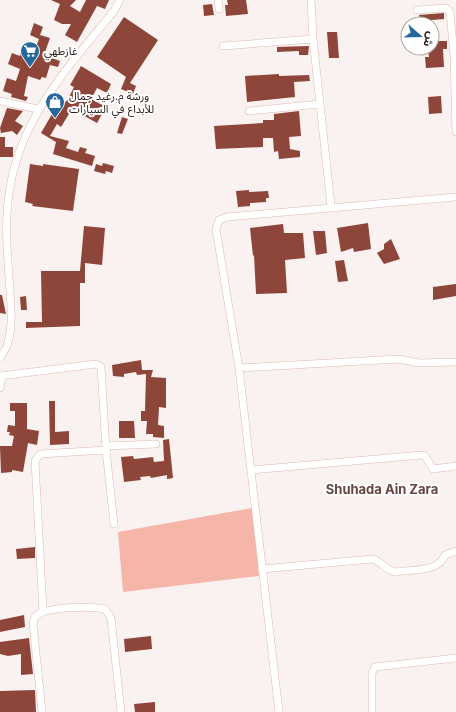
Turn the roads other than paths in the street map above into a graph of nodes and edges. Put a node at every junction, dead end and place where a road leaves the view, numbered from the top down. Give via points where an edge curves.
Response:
1 (120, 0) edge
2 (218, 0) edge
3 (312, 0) edge
4 (219, 9) dead end
5 (417, 10) dead end
6 (313, 39) junction
7 (223, 46) dead end
8 (0, 101) edge
9 (320, 104) junction
10 (38, 109) junction
11 (249, 111) dead end
12 (456, 132) edge
13 (456, 197) edge
14 (331, 206) junction
15 (0, 358) edge
16 (456, 362) edge
17 (239, 368) junction
18 (1, 376) edge
19 (0, 388) edge
20 (156, 444) dead end
21 (106, 448) junction
22 (456, 466) edge
23 (251, 470) junction
24 (114, 524) dead end
25 (456, 551) edge
26 (262, 569) junction
27 (43, 611) junction
28 (456, 658) edge
29 (42, 712) edge
30 (121, 712) edge
31 (279, 712) edge
32 (372, 712) edge

1 - 10 street via 114,11 65,68
2 - 4 street
3 - 6 street
5 - 12 street via 446,8 450,12
6 - 7 street
6 - 9 street
8 - 10 street
9 - 11 street
9 - 14 street
10 - 15 street via 14,169 8,195 7,237 12,325 8,344
13 - 14 street
14 - 17 street via 219,220 216,229
16 - 17 street via 419,363 398,360
17 - 23 street
18 - 19 street
18 - 21 street via 99,364 102,369
20 - 21 street
21 - 24 street
21 - 27 street via 40,454 35,461
22 - 23 street via 434,469 422,455
23 - 26 street
25 - 26 street via 448,552 436,567 395,572 372,559
26 - 31 street
27 - 29 street via 35,617 33,624
27 - 30 street via 92,606 105,609 109,614
28 - 32 street via 375,667 372,673

